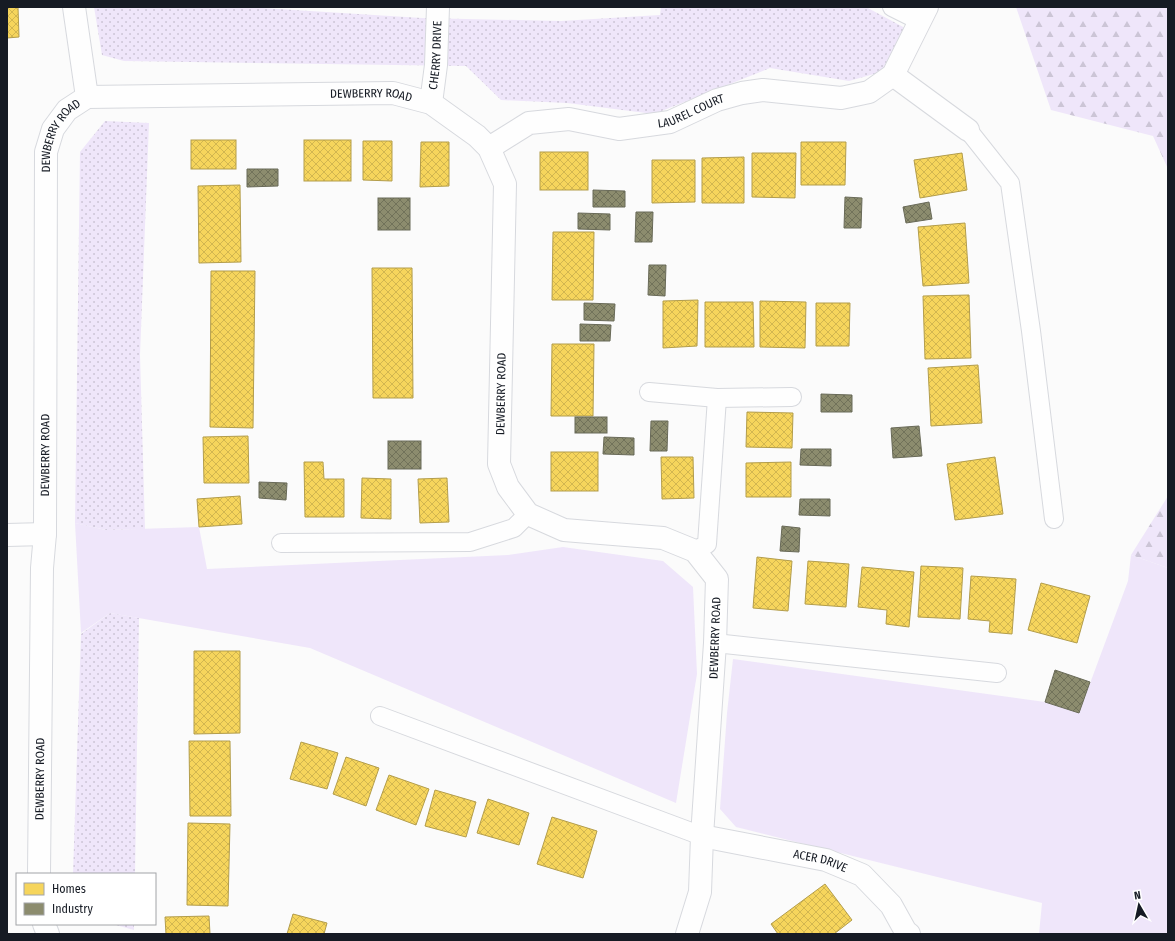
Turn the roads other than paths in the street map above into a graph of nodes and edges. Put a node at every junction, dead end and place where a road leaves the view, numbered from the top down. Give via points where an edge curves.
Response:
1 (74, 7) edge
2 (438, 7) edge
3 (892, 7) edge
4 (925, 12) edge
5 (893, 75) junction
6 (87, 97) junction
7 (431, 103) junction
8 (968, 130) joint
9 (489, 148) junction
10 (649, 392) dead end
11 (792, 397) dead end
12 (717, 398) junction
13 (528, 514) junction
14 (1054, 519) dead end
15 (45, 534) junction
16 (7, 535) edge
17 (281, 543) dead end
18 (695, 550) junction
19 (715, 643) junction
20 (997, 673) dead end
21 (380, 716) dead end
22 (702, 836) junction
23 (39, 873) edge
24 (688, 934) edge
25 (909, 934) edge

1 - 6 street
2 - 7 street, CHERRY DRIVE via 436,64
3 - 4 lane
4 - 5 street, LAUREL COURT
5 - 8 street
5 - 9 street, LAUREL COURT via 869,92 841,98 762,90 717,100 670,122 619,129 569,119 529,123
6 - 7 street, DEWBERRY ROAD via 394,93
6 - 15 street, DEWBERRY ROAD via 66,110 53,128 46,152
7 - 9 street, DEWBERRY ROAD via 477,136
8 - 14 lane via 1010,183
9 - 13 street, DEWBERRY ROAD via 505,184 499,464 508,487
10 - 12 lane
11 - 12 lane
12 - 18 lane via 708,544
13 - 17 lane via 514,528 470,542
13 - 18 street, DEWBERRY ROAD via 564,530 663,538
15 - 16 street
15 - 23 street, DEWBERRY ROAD via 42,568
18 - 19 street, DEWBERRY ROAD via 717,579
19 - 20 lane
19 - 22 street, DEWBERRY ROAD
21 - 22 lane
22 - 24 street, DEWBERRY ROAD via 700,892
22 - 25 street, ACER DRIVE via 826,860 862,875 891,905

